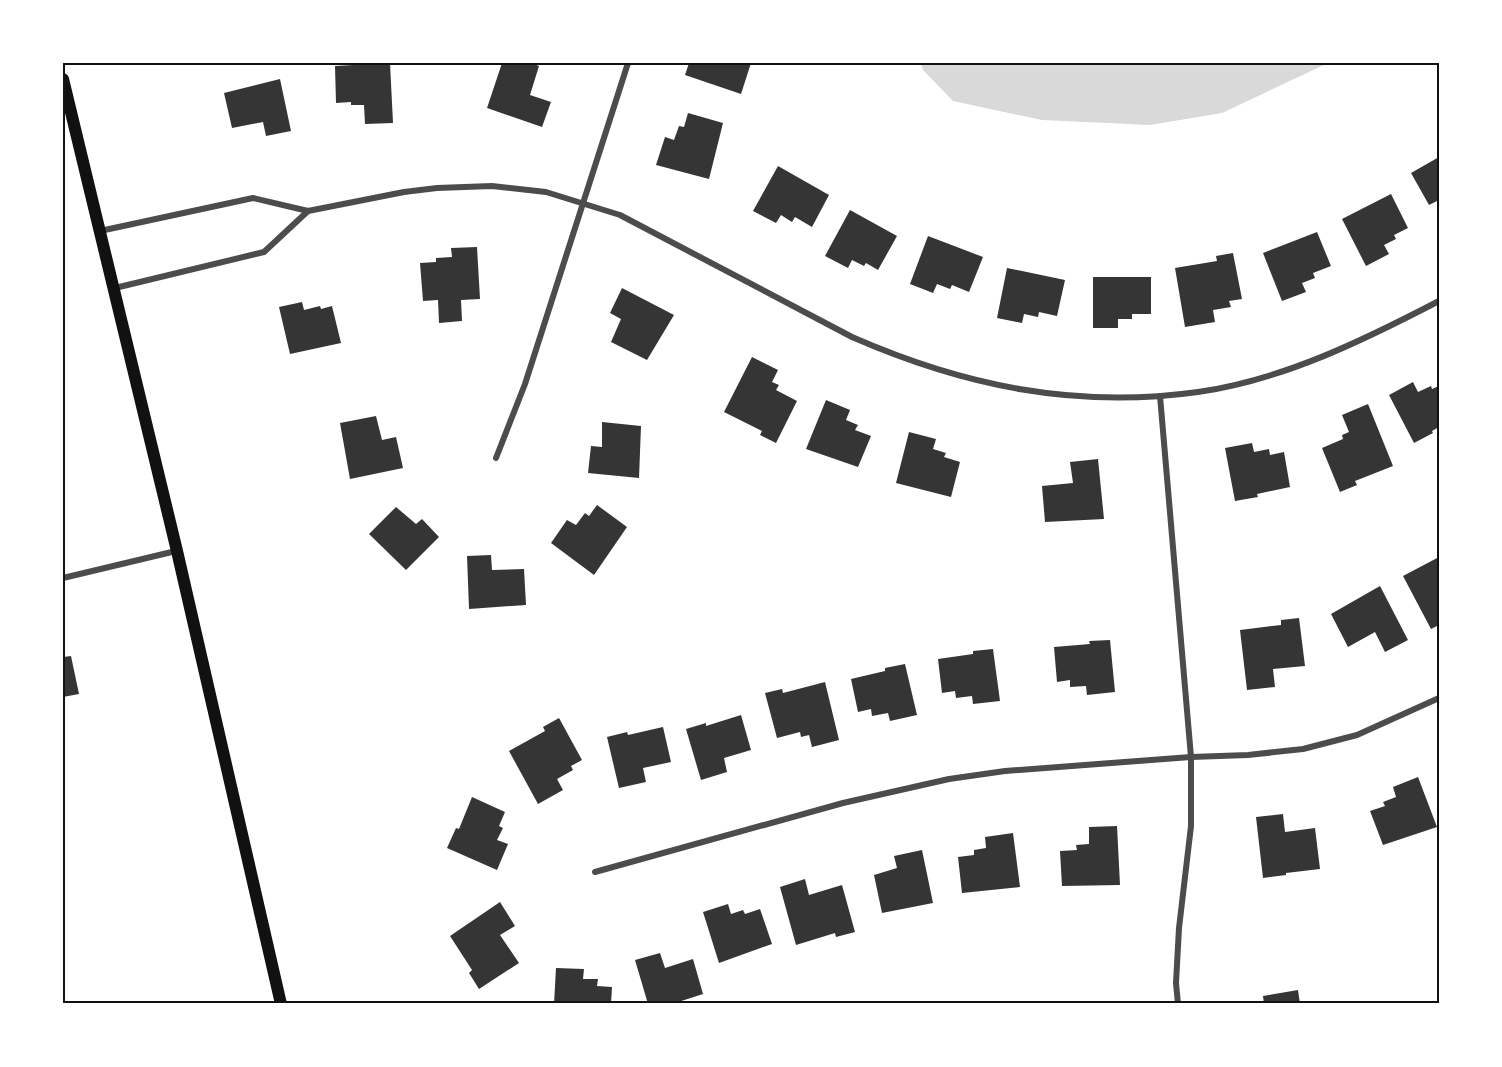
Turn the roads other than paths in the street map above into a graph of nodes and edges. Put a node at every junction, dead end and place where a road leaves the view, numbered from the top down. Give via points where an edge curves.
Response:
1 (628, 63) edge
2 (63, 79) edge
3 (583, 204) junction
4 (308, 211) junction
5 (100, 231) junction
6 (115, 288) junction
7 (1439, 301) edge
8 (1160, 396) junction
9 (496, 458) dead end
10 (177, 551) junction
11 (63, 578) edge
12 (1439, 698) edge
13 (1191, 757) junction
14 (594, 872) dead end
15 (281, 1004) edge
16 (1178, 1004) edge

1 - 3 street
2 - 5 main road
3 - 4 street via 546,192 492,186 404,192
3 - 8 street via 620,215 852,337 929,368 1037,393
3 - 9 street via 525,384
4 - 5 street via 253,198
4 - 6 street via 264,252
5 - 6 main road
6 - 10 main road
7 - 8 street via 1331,353 1276,373 1199,392
8 - 13 street
10 - 11 street
10 - 15 main road
12 - 13 street via 1357,735 1303,749 1248,756
13 - 14 street via 949,779 843,803
13 - 16 street via 1191,825 1179,928

